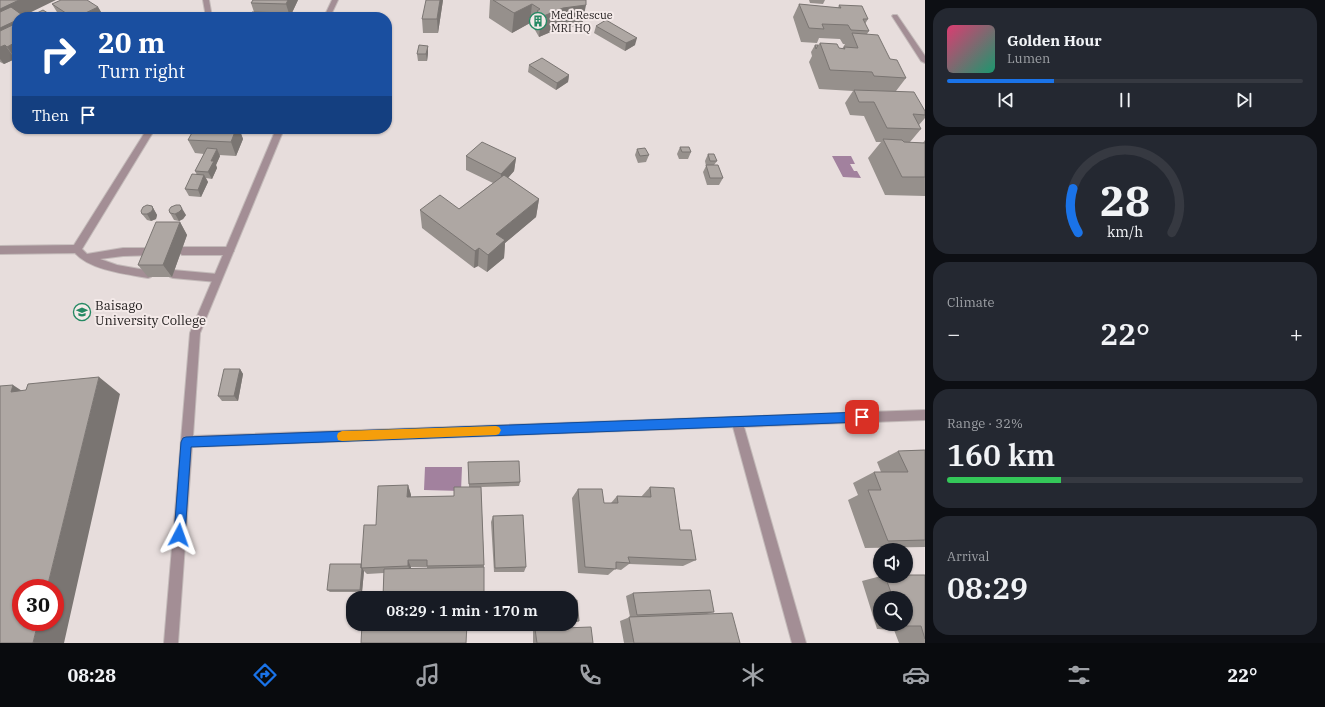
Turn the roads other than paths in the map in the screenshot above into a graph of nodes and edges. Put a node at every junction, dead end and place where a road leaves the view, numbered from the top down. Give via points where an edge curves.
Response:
1 (206, 0) edge
2 (334, 0) edge
3 (208, 12) edge
4 (329, 12) edge
5 (895, 16) dead end
6 (925, 61) edge
7 (148, 134) edge
8 (278, 134) edge
9 (77, 249) junction
10 (0, 250) edge
11 (158, 251) edge
12 (182, 251) dead end
13 (229, 251) junction
14 (85, 258) junction
15 (148, 274) edge
16 (173, 274) dead end
17 (217, 278) junction
18 (925, 415) edge
19 (737, 422) junction
20 (186, 442) junction
21 (171, 643) edge
22 (799, 643) edge

1 - 3 street
2 - 4 street
5 - 6 street
7 - 9 street
8 - 13 street
9 - 10 street
9 - 14 street
11 - 14 street via 123,252
12 - 13 street
13 - 17 street
14 - 15 street via 117,269
16 - 17 street
17 - 20 street via 195,334
18 - 19 street
19 - 20 street
19 - 22 street
20 - 21 street

